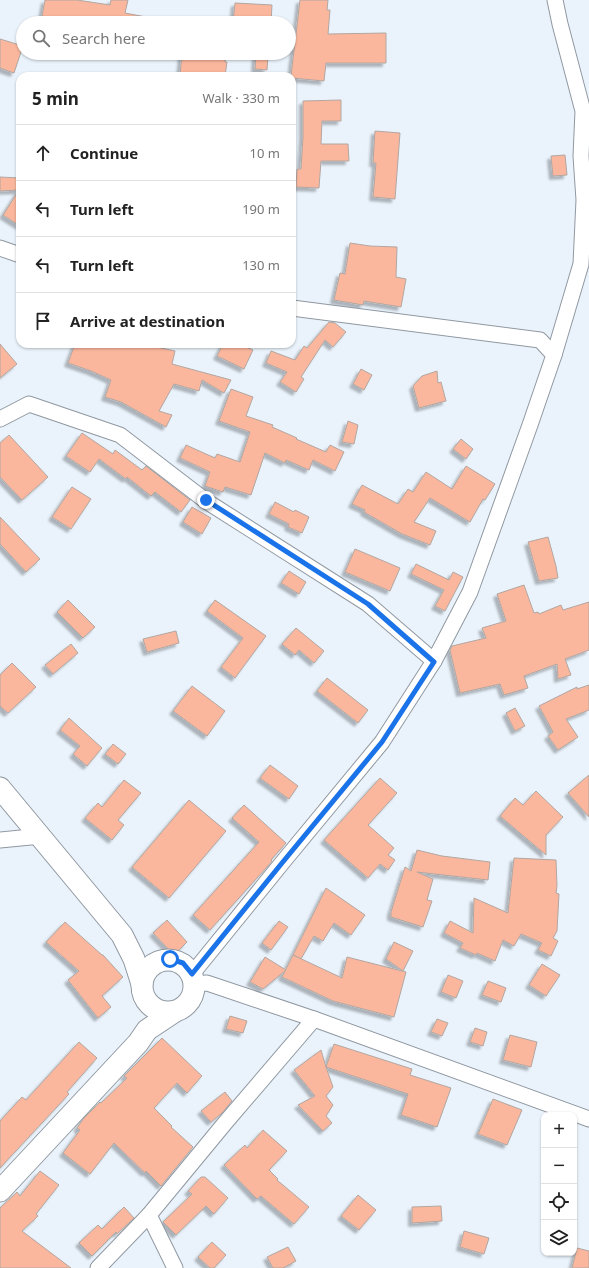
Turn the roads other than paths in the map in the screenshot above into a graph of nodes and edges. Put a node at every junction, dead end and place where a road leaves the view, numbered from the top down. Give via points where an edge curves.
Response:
1 (555, 0) edge
2 (0, 248) edge
3 (16, 254) edge
4 (296, 309) edge
5 (554, 355) junction
6 (0, 419) edge
7 (434, 662) junction
8 (0, 788) edge
9 (41, 836) junction
10 (0, 840) edge
11 (122, 935) junction
12 (170, 959) junction
13 (194, 979) junction
14 (143, 989) junction
15 (174, 1012) junction
16 (314, 1019) junction
17 (138, 1043) junction
18 (589, 1119) edge
19 (0, 1191) edge
20 (149, 1215) junction
21 (98, 1268) edge
22 (175, 1268) edge

1 - 5 street via 583,111 581,156 584,200 581,264
2 - 3 street
4 - 5 street via 540,340
5 - 7 street via 470,592
6 - 7 street via 29,404 120,435 206,500 368,604
7 - 13 street via 382,742 282,863
8 - 9 main road
9 - 10 street
9 - 11 main road
11 - 12 main road
11 - 14 main road via 134,959
12 - 13 main road via 183,963
12 - 14 main road via 156,962 146,971
13 - 15 main road via 194,994 191,1000
13 - 16 street
14 - 15 main road via 148,1003 154,1008
14 - 17 main road via 144,1011
15 - 17 main road via 148,1030
16 - 18 street
16 - 20 street
17 - 19 main road
20 - 21 street
20 - 22 street

